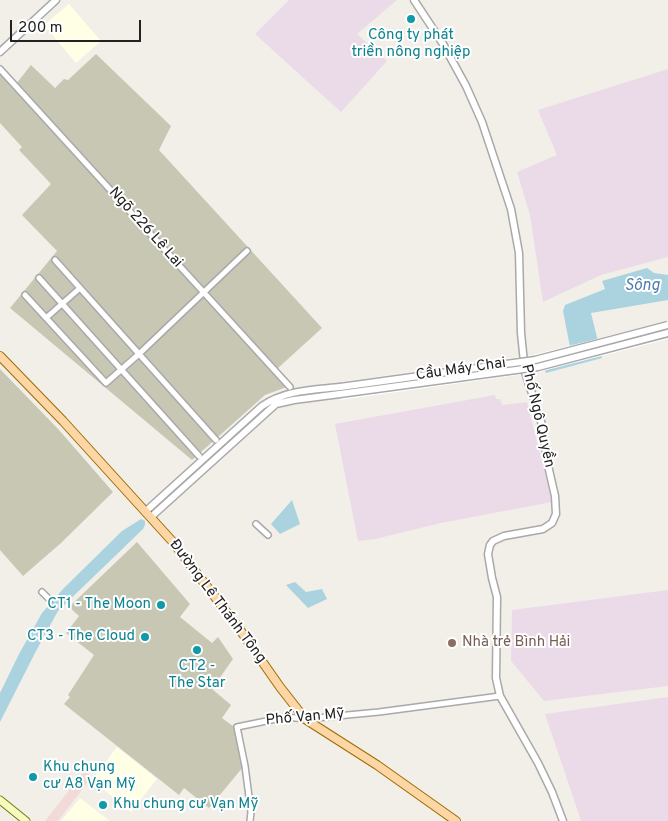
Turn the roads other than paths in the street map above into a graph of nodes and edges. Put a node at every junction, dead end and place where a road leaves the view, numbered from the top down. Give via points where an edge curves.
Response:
1 (56, 0) edge
2 (414, 0) edge
3 (0, 52) edge
4 (0, 69) edge
5 (246, 251) dead end
6 (55, 260) dead end
7 (39, 278) dead end
8 (80, 288) junction
9 (203, 292) junction
10 (25, 295) dead end
11 (62, 304) junction
12 (46, 318) junction
13 (668, 325) edge
14 (668, 333) edge
15 (139, 354) junction
16 (0, 356) edge
17 (122, 369) junction
18 (290, 387) dead end
19 (340, 391) junction
20 (216, 440) dead end
21 (199, 456) dead end
22 (148, 514) junction
23 (256, 524) dead end
24 (268, 535) dead end
25 (42, 592) dead end
26 (50, 600) dead end
27 (500, 696) junction
28 (305, 719) junction
29 (0, 800) edge
30 (26, 821) edge
31 (250, 821) edge
32 (456, 821) edge
33 (563, 821) edge

1 - 3 street
2 - 27 street, Phố Ngô Quyền via 466,86 507,194 519,252 525,372 541,421 556,496 556,514 552,523 539,530 504,536 493,540 490,545 488,554 497,597 496,678
4 - 9 street, Ngõ 226 Lê Lai
5 - 9 street
6 - 8 street
7 - 11 street
8 - 11 street
8 - 15 street
9 - 15 street
9 - 18 street, Ngõ 226 Lê Lai
10 - 12 street
11 - 12 street
11 - 17 street
12 - 17 street via 106,383
13 - 19 street, Cầu Máy Chai, bridge via 535,360
14 - 19 street, Cầu Máy Chai, bridge via 538,367
15 - 17 street
15 - 20 street
16 - 22 main road, Đường Lê Thánh Tông
17 - 21 street
19 - 22 street via 293,392 272,399
22 - 28 main road, Đường Lê Thánh Tông via 184,556
23 - 24 street
25 - 26 street
27 - 28 street, Phố Vạn Mỹ
27 - 33 street, Phố Ngô Quyền via 538,763
28 - 31 street, Phố Vạn Mỹ via 286,717 237,727 245,766
28 - 32 main road, Đường Lê Thánh Tông
29 - 30 main road

